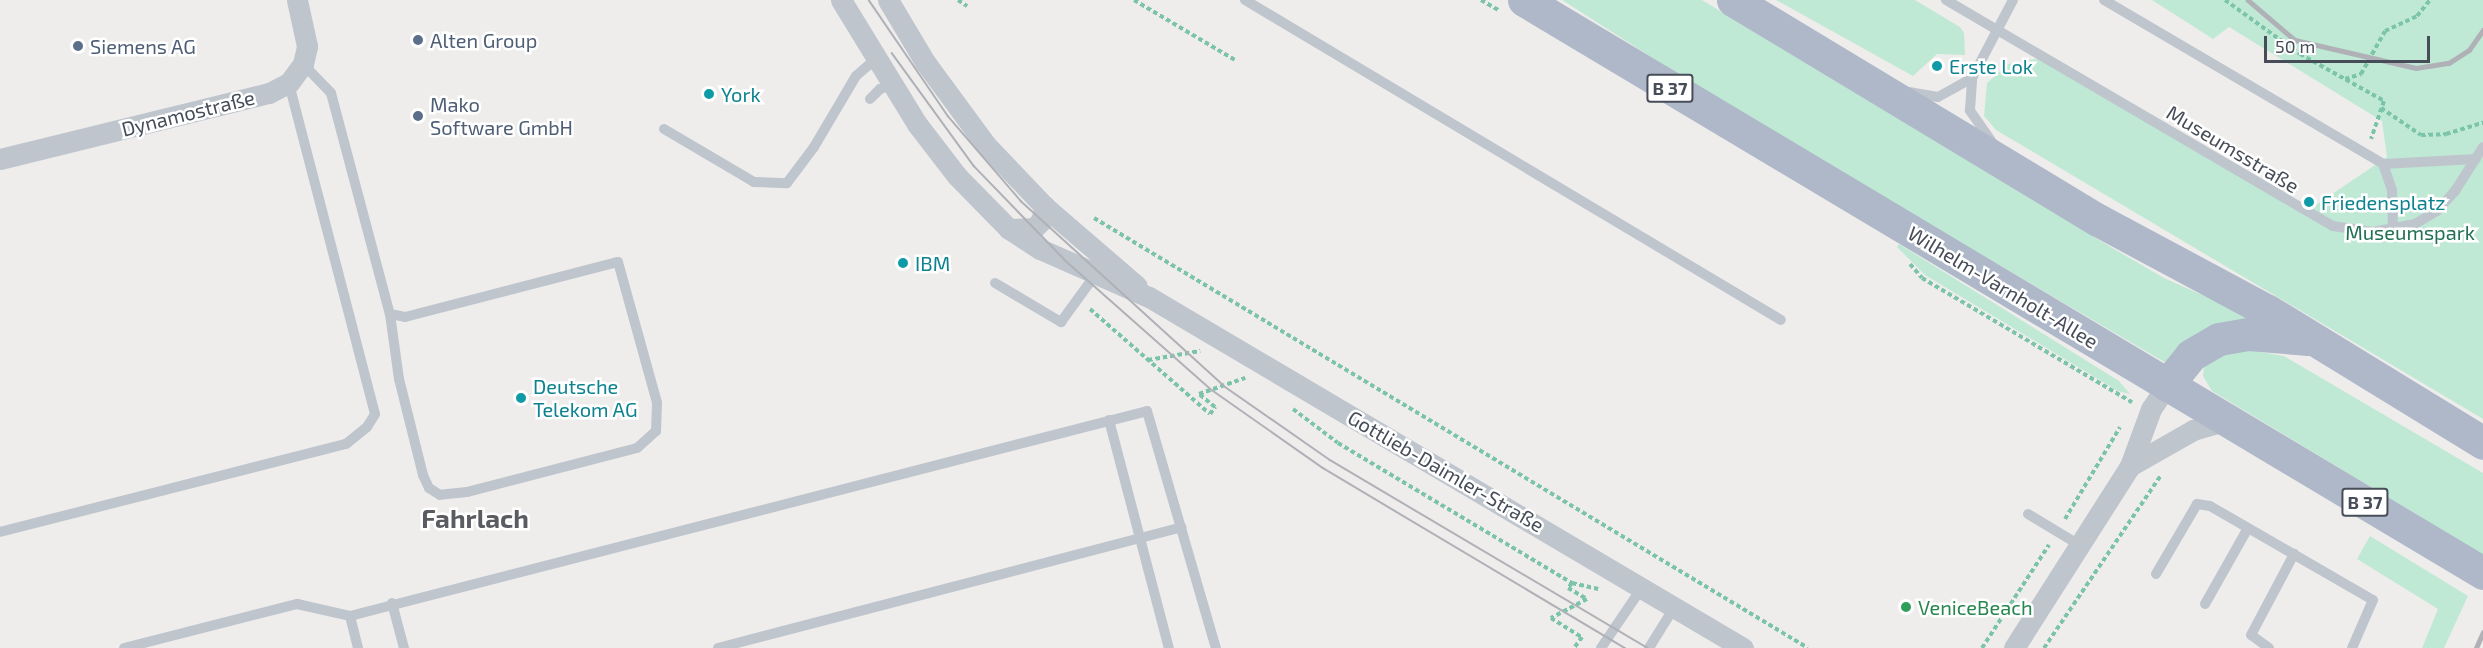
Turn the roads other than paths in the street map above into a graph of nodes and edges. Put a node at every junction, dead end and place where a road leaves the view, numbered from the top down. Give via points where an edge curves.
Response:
1 (297, 0) edge
2 (841, 0) edge
3 (888, 0) edge
4 (1245, 0) edge
5 (1524, 0) edge
6 (1733, 0) edge
7 (1946, 0) edge
8 (2013, 0) edge
9 (2104, 0) edge
10 (1996, 30) junction
11 (877, 58) junction
12 (303, 64) junction
13 (1972, 78) junction
14 (289, 83) junction
15 (893, 84) junction
16 (1873, 85) junction
17 (870, 99) dead end
18 (664, 129) dead end
19 (2483, 147) edge
20 (0, 159) edge
21 (2476, 159) junction
22 (2383, 164) junction
23 (2014, 171) junction
24 (1045, 207) junction
25 (1009, 229) junction
26 (2393, 231) junction
27 (1099, 266) junction
28 (994, 283) dead end
29 (390, 314) junction
30 (1781, 320) dead end
31 (2313, 339) junction
32 (2167, 385) junction
33 (1109, 420) junction
34 (2227, 420) junction
35 (2483, 443) edge
36 (2130, 466) junction
37 (2028, 514) dead end
38 (1181, 527) junction
39 (2248, 528) junction
40 (0, 532) edge
41 (1140, 537) junction
42 (2081, 546) junction
43 (2294, 554) junction
44 (2483, 573) edge
45 (2156, 574) dead end
46 (1643, 586) junction
47 (392, 603) junction
48 (2205, 604) dead end
49 (1676, 606) junction
50 (350, 616) junction
51 (124, 648) edge
52 (358, 648) edge
53 (404, 648) edge
54 (718, 648) edge
55 (1170, 648) edge
56 (1216, 648) edge
57 (1601, 648) edge
58 (1649, 648) edge
59 (1743, 648) edge
60 (2014, 648) edge
61 (2270, 648) edge
62 (2352, 648) edge

1 - 12 street via 307,46
2 - 11 street, Gottlieb-Daimler-Straße
3 - 24 street, Gottlieb-Daimler-Straße via 956,107
4 - 30 lane
5 - 32 main road, Wilhelm-Varnholt-Allee / B 37
6 - 16 main road
7 - 10 lane, Museumsstraße
8 - 10 lane
9 - 22 lane
10 - 13 lane
10 - 26 lane, Museumsstraße via 2315,219 2352,231
11 - 15 street, Gottlieb-Daimler-Straße
11 - 18 lane via 856,76 814,147 787,183 754,182
12 - 14 street
12 - 29 lane via 331,93
13 - 16 lane via 1938,97
13 - 23 lane via 1970,110
14 - 20 street, Dynamostraße via 269,93
14 - 40 lane via 375,414 367,427 346,444
15 - 17 lane
15 - 25 street, Gottlieb-Daimler-Straße via 957,176
16 - 23 main road
19 - 21 lane, Museumsstraße
21 - 22 lane
21 - 26 lane, Museumsstraße via 2437,211
22 - 26 lane via 2392,190
23 - 31 main road
24 - 25 street via 1034,228
24 - 27 street, Gottlieb-Daimler-Straße
25 - 27 street, Gottlieb-Daimler-Straße
27 - 28 lane via 1061,322
27 - 46 street, Gottlieb-Daimler-Straße
29 - 29 lane via 405,317 618,262 657,403 656,430 637,448 467,492 440,495 429,488 423,476 399,379
31 - 32 main road via 2248,334 2219,339 2191,355
31 - 35 main road
32 - 34 main road, Wilhelm-Varnholt-Allee / B 37
32 - 36 street via 2151,409
33 - 38 lane via 1147,411
33 - 41 lane
33 - 47 lane
34 - 36 street via 2193,430
34 - 44 main road, Wilhelm-Varnholt-Allee / B 37
36 - 42 street
37 - 42 lane
38 - 41 lane
38 - 56 lane
39 - 43 lane
39 - 45 lane via 2210,506 2197,504
39 - 48 lane
41 - 54 lane
41 - 55 lane
42 - 60 street
43 - 61 lane via 2251,634
43 - 62 lane via 2373,600
46 - 49 street, Gottlieb-Daimler-Straße
46 - 57 lane
47 - 50 lane
47 - 53 lane
49 - 58 lane
49 - 59 street, Gottlieb-Daimler-Straße
50 - 51 lane via 297,604
50 - 52 lane

